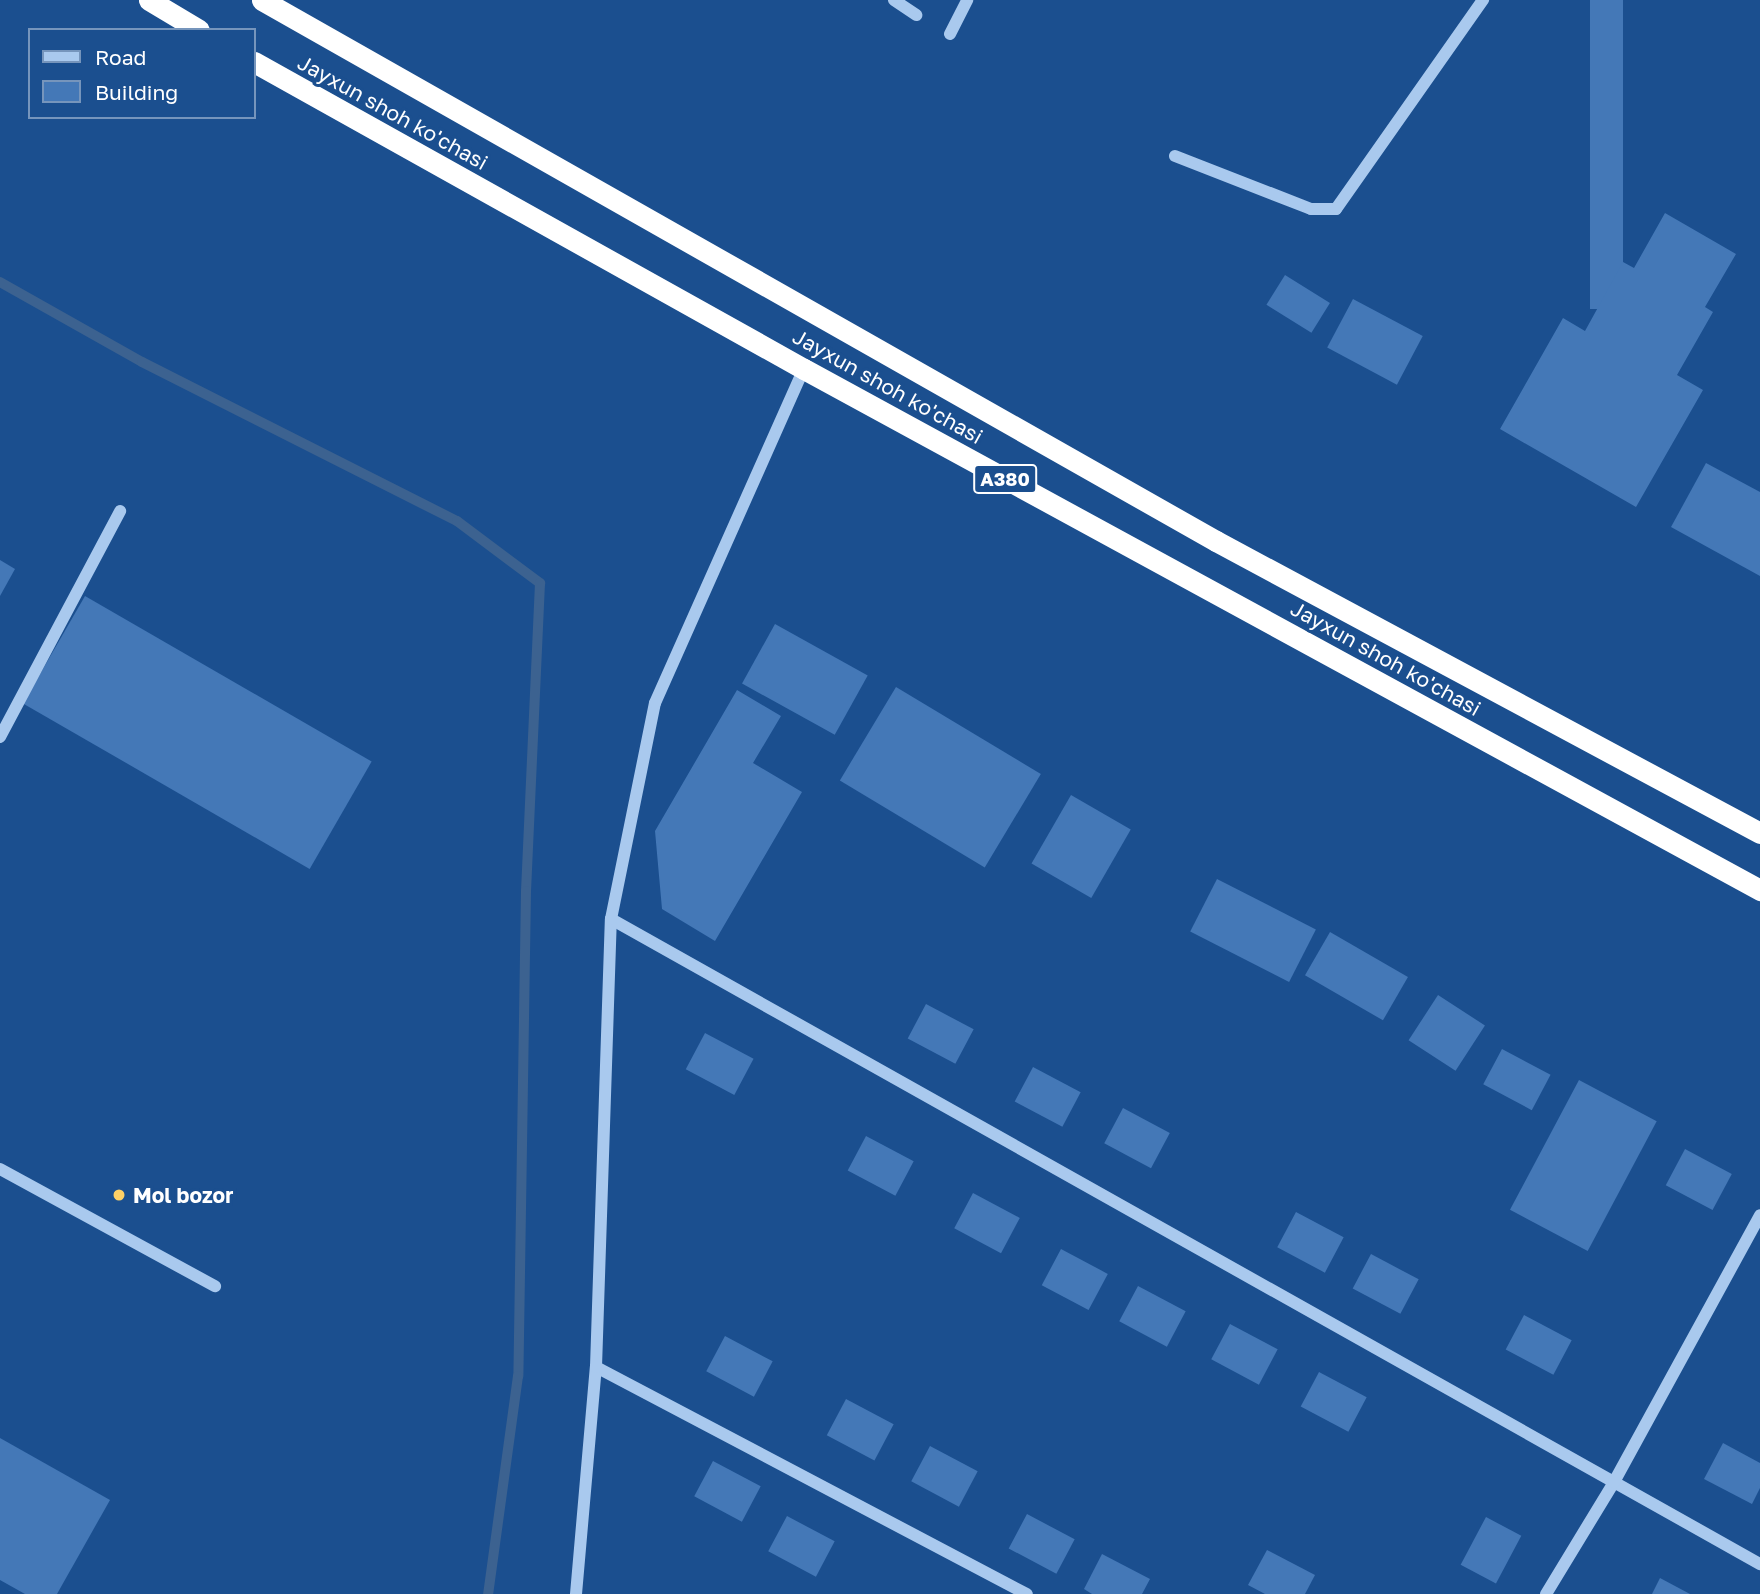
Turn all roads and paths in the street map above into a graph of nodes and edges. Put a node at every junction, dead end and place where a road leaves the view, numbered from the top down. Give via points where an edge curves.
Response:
1 (149, 0) edge
2 (262, 0) edge
3 (894, 0) edge
4 (967, 0) edge
5 (1483, 0) edge
6 (916, 15) dead end
7 (197, 28) edge
8 (950, 34) dead end
9 (256, 62) edge
10 (1175, 156) dead end
11 (804, 369) junction
12 (120, 510) dead end
13 (0, 737) edge
14 (1760, 833) edge
15 (1760, 890) edge
16 (611, 919) junction
17 (0, 1169) edge
18 (1760, 1216) edge
19 (215, 1286) dead end
20 (596, 1367) junction
21 (1614, 1482) junction
22 (1760, 1564) edge
23 (576, 1594) edge
24 (1027, 1594) edge
25 (1546, 1594) edge

1 - 7 highway
2 - 14 highway, Jayxun shoh ko'chasi / A380 via 1216,541
3 - 6 street
4 - 8 street
5 - 10 street via 1336,209 1311,209
9 - 11 highway, Jayxun shoh ko'chasi / A380
11 - 15 highway, Jayxun shoh ko'chasi / A380
11 - 16 street via 654,704
12 - 13 street
16 - 20 street
16 - 21 street
17 - 19 street
18 - 21 street
20 - 23 street
20 - 24 street
21 - 22 street
21 - 25 street

